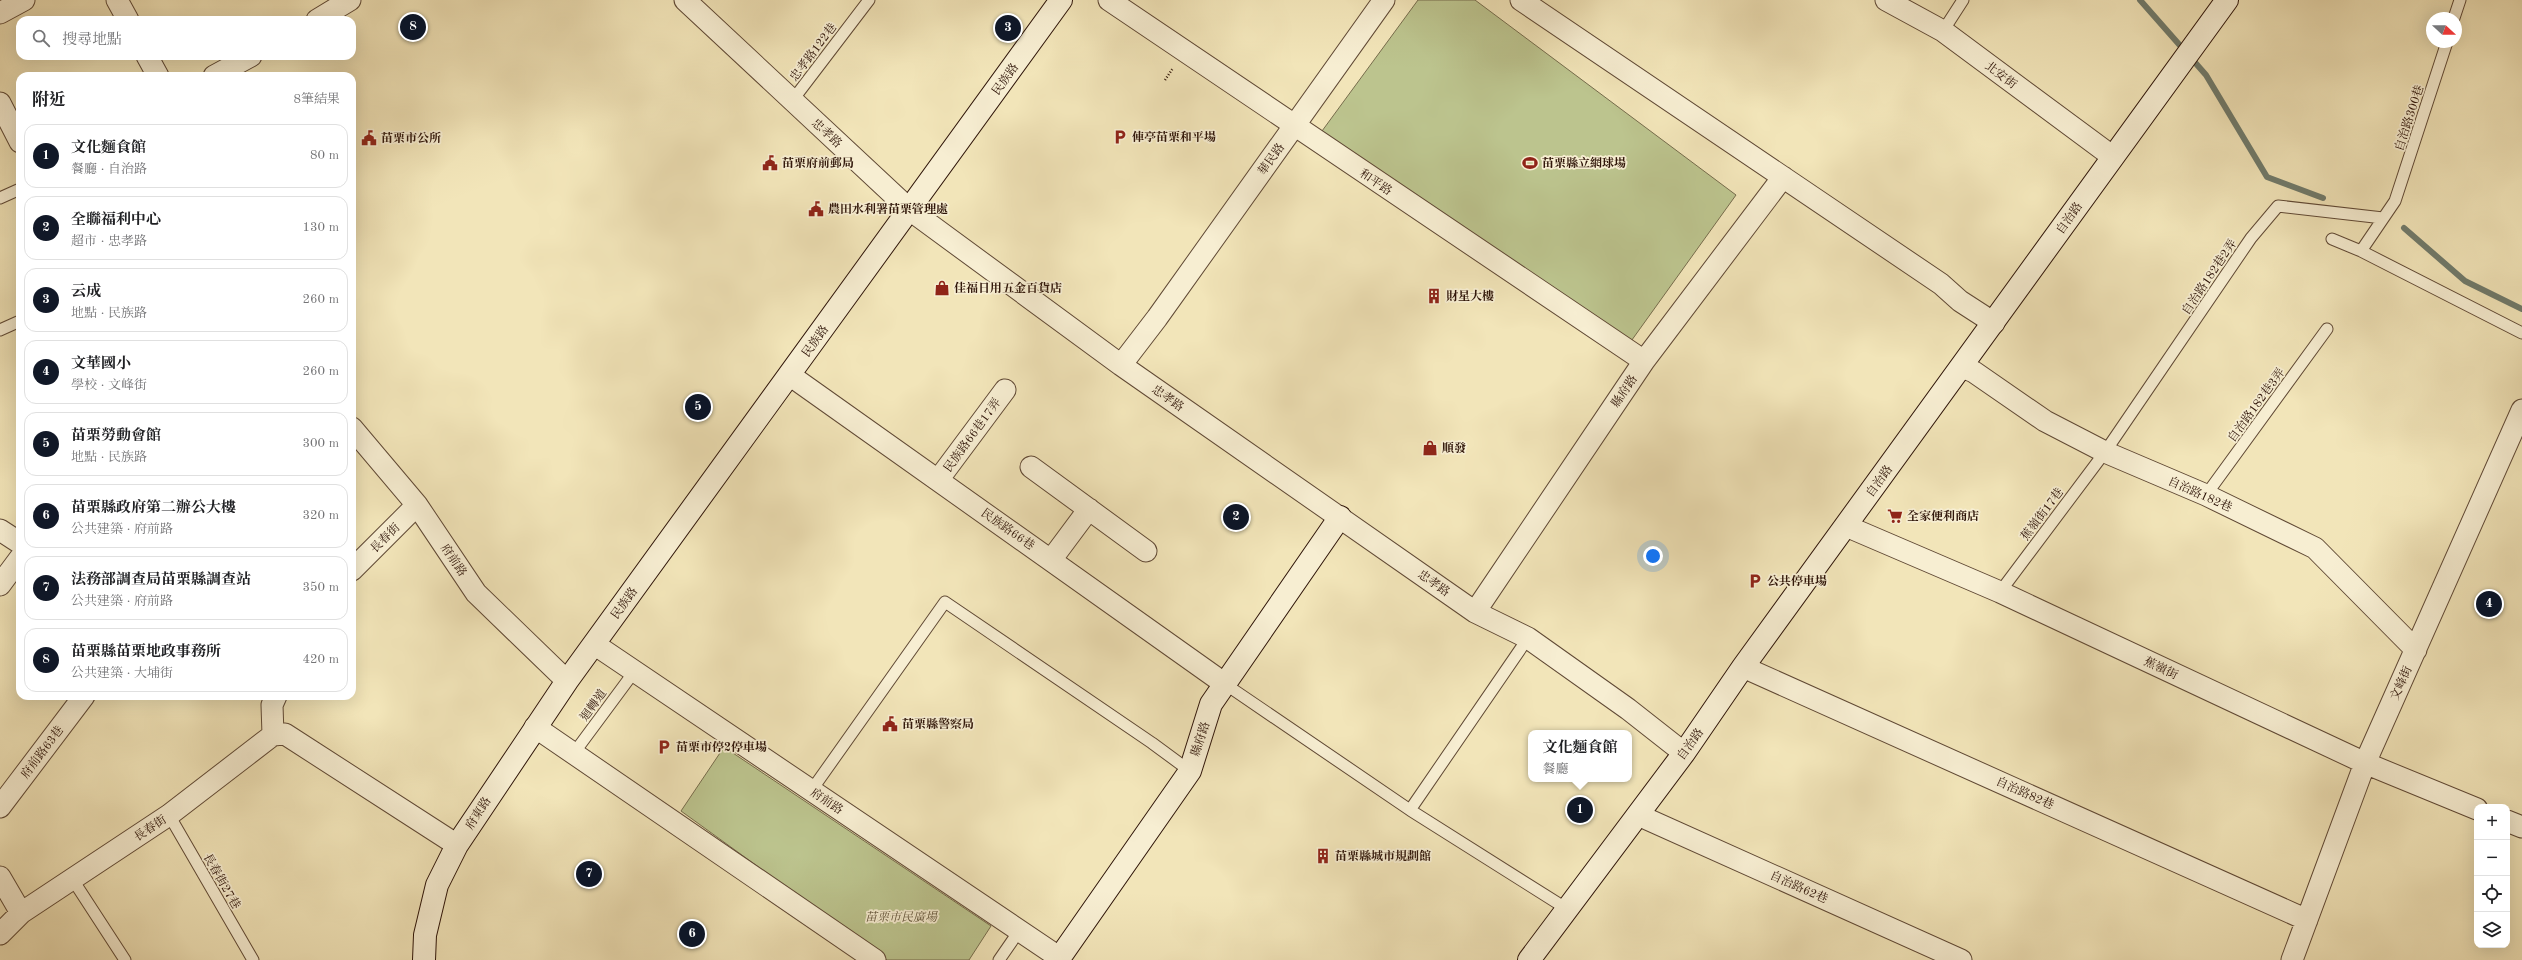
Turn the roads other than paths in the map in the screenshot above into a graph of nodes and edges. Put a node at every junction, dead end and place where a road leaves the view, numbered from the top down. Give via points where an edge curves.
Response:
1 (24, 0) edge
2 (117, 0) edge
3 (350, 0) edge
4 (685, 0) edge
5 (869, 0) edge
6 (1061, 0) edge
7 (1109, 0) edge
8 (1384, 0) edge
9 (1521, 0) edge
10 (1886, 0) edge
11 (1963, 0) edge
12 (2227, 0) edge
13 (2460, 0) edge
14 (2456, 12) edge
15 (0, 13) edge
16 (126, 16) edge
17 (324, 16) edge
18 (1943, 31) junction
19 (2445, 48) edge
20 (149, 60) edge
21 (244, 60) edge
22 (156, 72) edge
23 (221, 72) edge
24 (792, 101) junction
25 (0, 103) edge
26 (1294, 127) junction
27 (16, 134) edge
28 (2113, 157) junction
29 (1783, 177) junction
30 (16, 191) edge
31 (0, 198) edge
32 (910, 210) junction
33 (2383, 218) junction
34 (2332, 239) dead end
35 (2361, 251) junction
36 (16, 323) edge
37 (1994, 323) junction
38 (2327, 329) dead end
39 (0, 330) edge
40 (2522, 333) edge
41 (1644, 361) junction
42 (1121, 365) junction
43 (1962, 367) junction
44 (791, 376) junction
45 (1005, 390) dead end
46 (2522, 410) edge
47 (356, 433) edge
48 (2105, 452) junction
49 (1031, 467) dead end
50 (938, 480) junction
51 (2206, 495) junction
52 (417, 505) junction
53 (1088, 509) junction
54 (1340, 517) junction
55 (1846, 526) junction
56 (0, 530) edge
57 (16, 540) edge
58 (1146, 551) dead end
59 (1051, 560) junction
60 (16, 563) edge
61 (356, 566) edge
62 (0, 585) edge
63 (2000, 592) junction
64 (1475, 612) junction
65 (1528, 638) junction
66 (594, 644) junction
67 (2416, 650) junction
68 (1743, 667) junction
69 (634, 672) junction
70 (567, 681) junction
71 (1225, 684) junction
72 (81, 700) edge
73 (274, 700) edge
74 (535, 727) junction
75 (273, 735) junction
76 (1684, 753) junction
77 (574, 754) junction
78 (2365, 763) junction
79 (1190, 771) junction
80 (811, 791) junction
81 (0, 807) edge
82 (2474, 808) edge
83 (1410, 810) junction
84 (169, 815) junction
85 (1638, 815) junction
86 (2510, 822) edge
87 (2522, 827) edge
88 (457, 845) junction
89 (0, 877) edge
90 (73, 880) junction
91 (1567, 909) junction
92 (21, 913) junction
93 (2307, 920) junction
94 (1019, 931) junction
95 (0, 934) edge
96 (1537, 957) edge
97 (1059, 959) edge
98 (125, 960) edge
99 (253, 960) edge
100 (424, 960) edge
101 (875, 960) edge
102 (999, 960) edge
103 (1961, 960) edge
104 (2292, 960) edge

1 - 15 street
2 - 16 street
3 - 17 street
4 - 24 street, 忠孝路
5 - 24 lane, 忠孝路122巷
6 - 32 street, 民族路
7 - 26 street, 和平路
8 - 26 street, 華民路
9 - 29 street
10 - 18 street, 北安街
11 - 18 lane
12 - 28 street, 自治路
13 - 14 lane
18 - 28 street, 北安街
19 - 33 lane, 自治路300巷 via 2395,201
20 - 22 street
21 - 23 street
24 - 32 street, 忠孝路
25 - 27 street
26 - 41 street, 和平路
26 - 42 street, 華民路
28 - 37 street, 自治路
29 - 37 street
29 - 41 street, 縣府路
30 - 31 lane
32 - 42 street, 忠孝路
32 - 44 street, 民族路
33 - 35 lane, 自治路300巷
33 - 48 lane, 自治路182巷2弄 via 2278,206 2246,245
34 - 35 lane
35 - 40 lane
36 - 39 lane
37 - 43 street, 自治路
38 - 51 lane, 自治路182巷3弄
41 - 64 street, 縣府路
42 - 54 street, 忠孝路
43 - 48 street, 自治路182巷 via 1974,372 2045,421
43 - 55 street, 自治路
44 - 50 street, 民族路66巷
44 - 66 street, 民族路
45 - 50 street, 民族路66巷17弄
46 - 67 street, 文峰街
47 - 52 street, 府前路
48 - 51 street, 自治路182巷
48 - 63 lane, 蕉嶺街17巷
49 - 53 street
50 - 59 street, 民族路66巷
51 - 67 street, 自治路182巷 via 2315,548
52 - 61 street, 長春街
52 - 70 street, 府前路 via 476,594
53 - 58 street
53 - 59 street
54 - 64 street, 忠孝路
54 - 71 street, 縣府路
55 - 63 street, 蕉嶺街
55 - 68 street, 自治路
56 - 57 street
59 - 71 street, 民族路66巷
60 - 62 street
63 - 78 street, 蕉嶺街
64 - 65 street, 忠孝路
65 - 76 street, 忠孝路 via 1628,709
65 - 83 lane
66 - 69 street, 府前路
66 - 70 street, 民族路
67 - 78 street, 文峰街
68 - 76 street, 自治路
68 - 93 street, 自治路82巷
69 - 77 lane, 迴轉道
69 - 80 street, 府前路
70 - 74 street, 府東路
71 - 79 street, 縣府路 via 1211,704
71 - 83 lane
72 - 81 street, 府前路63巷
73 - 75 street via 272,705
74 - 77 street
74 - 88 street, 府東路
75 - 84 street, 長春街
75 - 88 street via 285,734
76 - 85 street, 自治路
77 - 101 street
78 - 82 street, 蕉嶺街
78 - 93 street, 文峰街
79 - 80 lane via 945,602
79 - 97 street, 縣府路
80 - 94 street, 府前路
83 - 91 lane
84 - 90 street, 長春街
84 - 99 lane, 長春街27巷
85 - 91 street, 自治路
85 - 103 street, 自治路62巷
86 - 87 street
88 - 100 street, 府東路 via 437,885 425,935
89 - 92 street
90 - 92 street, 長春街
90 - 98 lane
91 - 96 street, 自治路
92 - 95 street, 長春街
93 - 104 street, 文峰街
94 - 97 street, 府前路
94 - 102 lane

